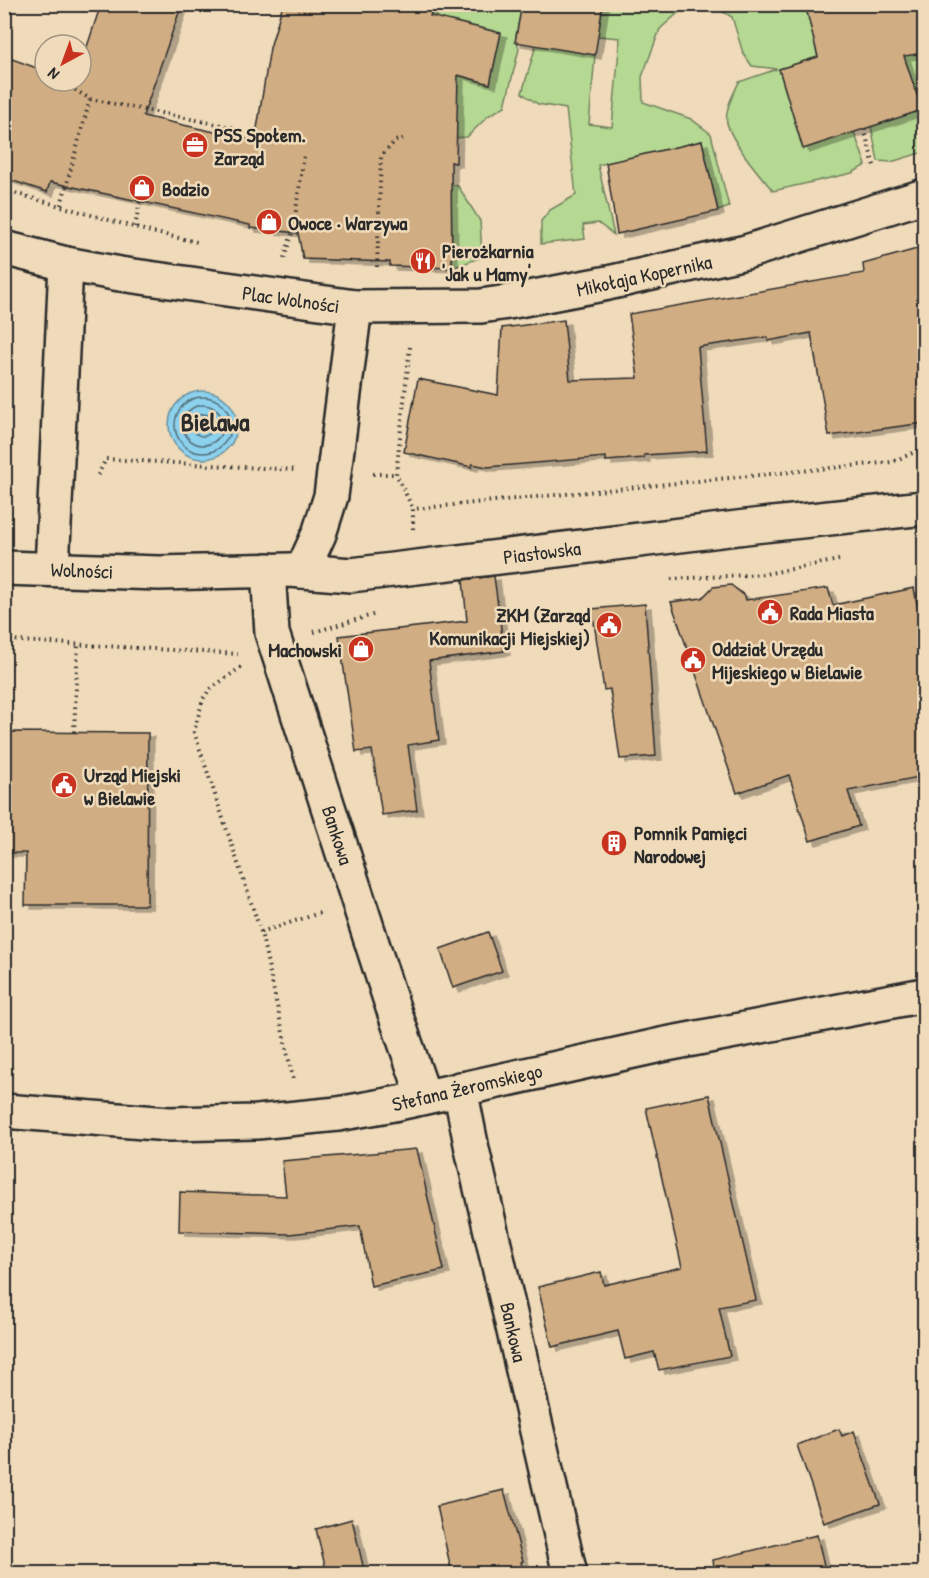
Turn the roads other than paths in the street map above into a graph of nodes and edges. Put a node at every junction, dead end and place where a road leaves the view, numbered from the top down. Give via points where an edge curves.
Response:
1 (924, 196) edge
2 (4, 248) edge
3 (66, 264) junction
4 (355, 307) junction
5 (924, 508) edge
6 (4, 568) edge
7 (52, 569) junction
8 (268, 570) junction
9 (302, 571) junction
10 (159, 573) joint
11 (924, 995) edge
12 (460, 1089) junction
13 (424, 1097) junction
14 (4, 1111) edge
15 (570, 1574) edge

1 - 4 street, Mikołaja Kopernika via 746,252 608,283 481,306
2 - 3 street, Plac Wolności
3 - 4 street, Plac Wolności
3 - 7 street
4 - 9 street, Plac Wolności via 334,474 324,523
5 - 9 street, Piastowska via 351,575
6 - 7 street, Wolności
7 - 10 street, Wolności
8 - 9 street, Piastowska
8 - 10 street, Piastowska
8 - 13 street, Bankowa via 271,625 266,648 360,900
11 - 12 street, Stefana Żeromskiego via 661,1045
12 - 13 street, Stefana Żeromskiego
12 - 15 street, Bankowa
13 - 14 street, Stefana Żeromskiego via 368,1109 257,1122 169,1124

